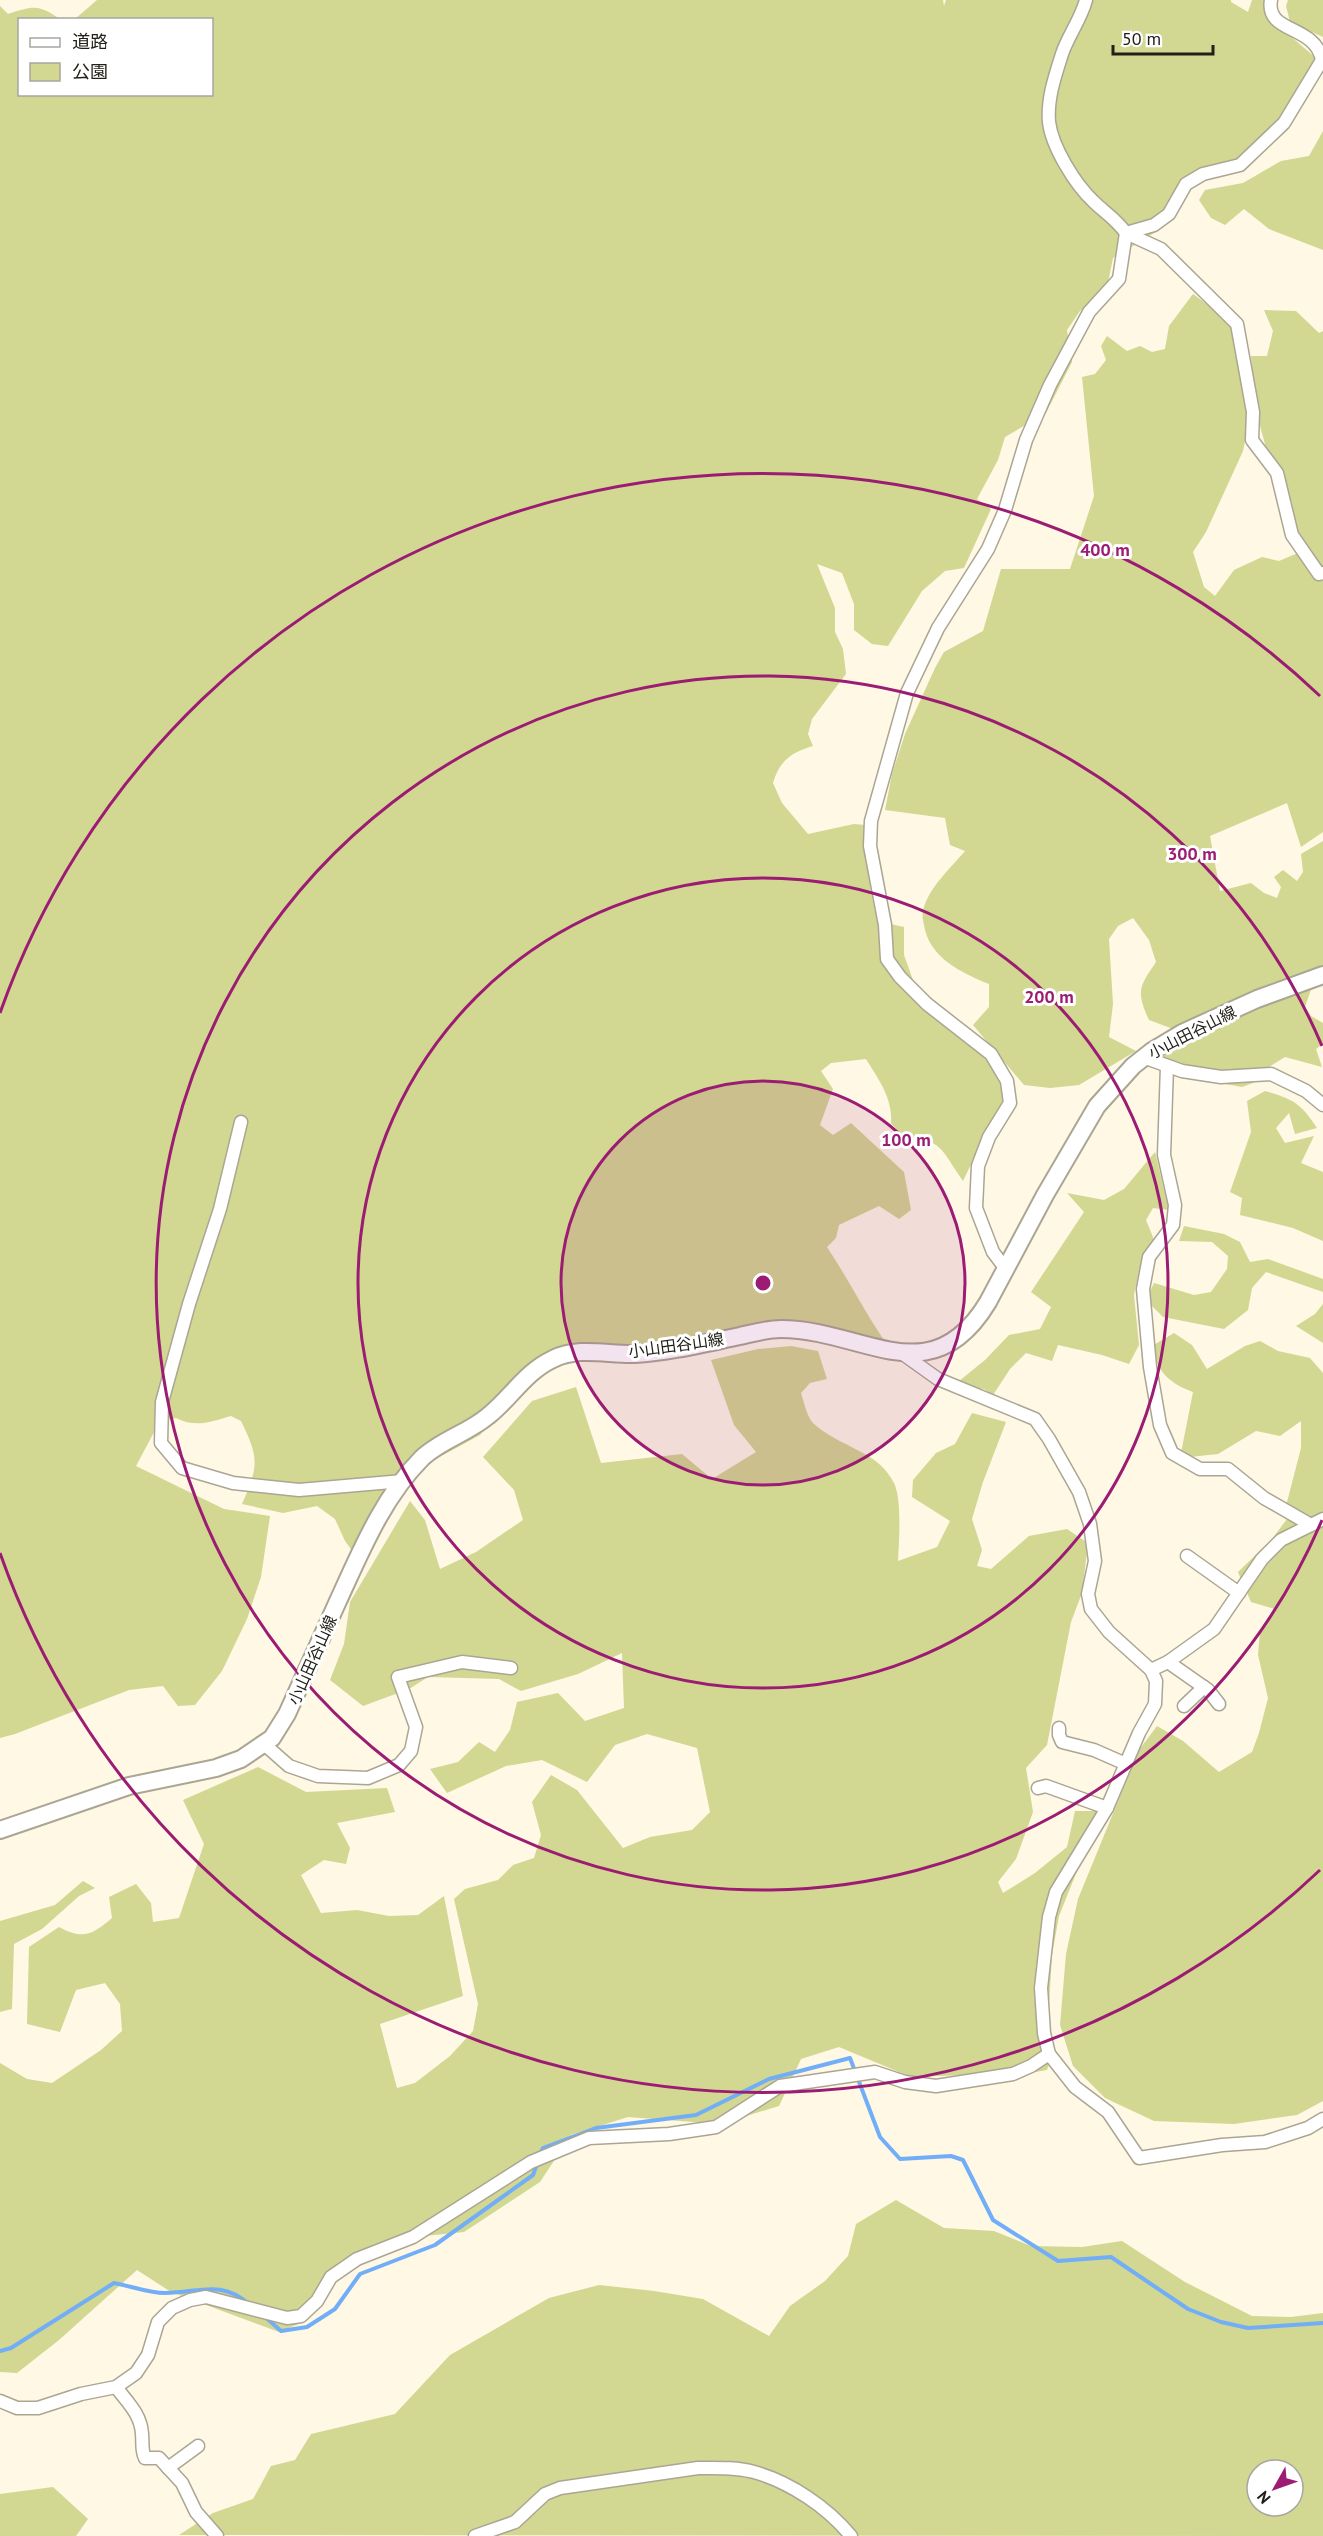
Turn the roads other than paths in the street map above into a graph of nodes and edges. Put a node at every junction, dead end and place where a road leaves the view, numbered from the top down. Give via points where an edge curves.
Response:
1 (1086, 0) edge
2 (1271, 0) edge
3 (1126, 232) junction
4 (1323, 573) edge
5 (1323, 975) edge
6 (1143, 1057) junction
7 (1167, 1066) junction
8 (1323, 1105) edge
9 (241, 1122) dead end
10 (1005, 1268) junction
11 (903, 1354) junction
12 (402, 1481) junction
13 (1323, 1519) edge
14 (1311, 1525) junction
15 (1187, 1556) dead end
16 (1239, 1593) junction
17 (1168, 1662) junction
18 (511, 1668) dead end
19 (1151, 1670) junction
20 (1204, 1687) junction
21 (1219, 1704) dead end
22 (1184, 1706) dead end
23 (1059, 1728) dead end
24 (264, 1744) junction
25 (1126, 1764) junction
26 (1038, 1788) dead end
27 (1107, 1808) junction
28 (0, 1830) edge
29 (1049, 2054) junction
30 (1323, 2119) edge
31 (116, 2387) junction
32 (0, 2402) edge
33 (198, 2446) dead end
34 (168, 2468) junction
35 (217, 2536) edge
36 (475, 2536) edge
37 (851, 2536) edge

1 - 3 street via 1052,85 1049,122 1070,173
2 - 3 street via 1275,19 1308,36 1320,48 1322,60 1284,123 1240,165 1203,174 1186,184 1168,214 1154,225
3 - 4 street via 1161,249 1237,324 1253,412 1252,440 1276,473 1292,535 1318,574
3 - 10 street via 1119,279 1089,312 1050,385 1026,440 1005,510 988,549 938,628 907,693 870,821 870,846 885,925 887,959 927,1004 992,1054 1008,1081 1010,1103 989,1137 978,1166 976,1208 993,1252
5 - 6 main road, 小山田谷山線 via 1192,1028
6 - 7 street
6 - 10 main road, 小山田谷山線 via 1097,1106
7 - 8 street via 1221,1077 1271,1074 1306,1091
7 - 14 street via 1164,1155 1175,1205 1173,1225 1149,1257 1143,1289 1160,1425 1172,1453 1200,1469 1228,1469 1264,1498
9 - 12 street via 220,1209 162,1402 161,1443 182,1468 233,1483 299,1490
10 - 11 main road, 小山田谷山線 via 980,1316 959,1337 929,1352
11 - 12 main road, 小山田谷山線 via 812,1330 779,1329 661,1351 564,1354 524,1380 488,1416 428,1453
11 - 19 street via 938,1379 1035,1419 1079,1492 1090,1524 1095,1561 1088,1594 1091,1609 1109,1632
12 - 24 main road, 小山田谷山線 via 363,1546 287,1714
13 - 14 street
14 - 16 street via 1281,1539
15 - 16 street
16 - 17 street via 1214,1629
17 - 19 street
17 - 20 street
18 - 24 street via 462,1662 398,1677 416,1727 411,1751 399,1765 368,1778 318,1776 289,1766
19 - 25 street via 1156,1681 1155,1704
20 - 21 street
20 - 22 street
23 - 25 street via 1062,1743 1094,1750
24 - 28 main road, 小山田谷山線 via 223,1766 129,1786
25 - 27 street
26 - 27 street via 1046,1786
27 - 29 street via 1056,1892 1049,1917 1041,1988
29 - 30 street via 1075,2087 1108,2112 1139,2158 1265,2142
29 - 31 street via 1013,2074 936,2086 905,2082 875,2072 780,2086 716,2127 589,2138 531,2162 413,2237 357,2259 331,2277 317,2301 301,2316 287,2318 206,2298 172,2308 158,2322 148,2355 136,2373
31 - 32 street via 38,2408 17,2408
31 - 34 street via 139,2415 145,2458 159,2458
33 - 34 street
34 - 35 street via 182,2483 196,2512
36 - 37 street via 514,2522 545,2494 560,2488 698,2468 752,2471 772,2478 799,2492

